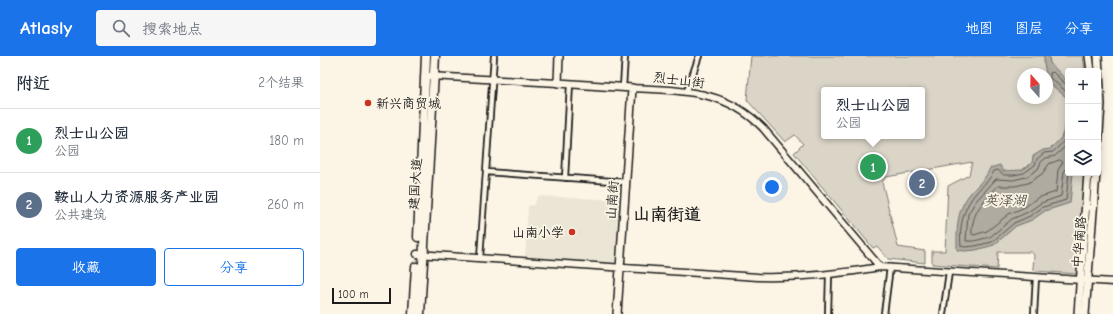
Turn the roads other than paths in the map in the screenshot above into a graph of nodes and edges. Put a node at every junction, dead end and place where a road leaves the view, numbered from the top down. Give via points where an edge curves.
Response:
1 (426, 56) edge
2 (435, 56) edge
3 (494, 56) edge
4 (559, 56) edge
5 (625, 56) edge
6 (699, 56) edge
7 (1089, 56) edge
8 (1098, 56) edge
9 (1091, 68) edge
10 (425, 76) junction
11 (434, 76) junction
12 (492, 79) junction
13 (558, 83) junction
14 (570, 84) junction
15 (624, 87) junction
16 (632, 88) junction
17 (687, 91) junction
18 (1099, 140) edge
19 (486, 172) junction
20 (1088, 176) edge
21 (1096, 176) edge
22 (565, 178) junction
23 (626, 182) junction
24 (420, 254) junction
25 (480, 258) junction
26 (880, 267) junction
27 (890, 267) junction
28 (620, 268) junction
29 (949, 272) junction
30 (829, 274) junction
31 (1036, 277) junction
32 (1084, 280) junction
33 (1113, 282) edge
34 (413, 314) edge
35 (420, 314) edge
36 (617, 314) edge
37 (828, 314) edge
38 (884, 314) edge
39 (943, 314) edge
40 (1034, 314) edge
41 (1078, 314) edge
42 (1085, 314) edge

1 - 10 highway, 建国大道
2 - 11 highway, 建国大道
3 - 12 street
4 - 13 main road
5 - 15 street
6 - 17 street
7 - 9 main road
8 - 18 main road via 1101,104
10 - 11 street, 烈士山街
10 - 24 highway, 建国大道
11 - 12 street, 烈士山街
11 - 24 highway, 建国大道
12 - 13 street, 烈士山街
12 - 19 street
13 - 14 main road, 烈士山街
14 - 15 main road, 烈士山街
14 - 22 street
15 - 16 main road, 烈士山街
16 - 17 street, 烈士山街
16 - 23 main road, 山南街
17 - 26 street, 烈士山街 via 718,99 745,111 755,119
19 - 22 street
19 - 25 street
20 - 32 main road, 中华南路
21 - 32 main road, 中华南路
22 - 23 street
23 - 28 main road, 山南街
24 - 25 street
24 - 34 highway, 建国大道
24 - 35 highway, 建国大道
25 - 28 street
26 - 27 street
26 - 30 street
27 - 29 street
27 - 38 street
28 - 30 street via 758,277 807,277
28 - 36 main road, 山南街
29 - 31 street
29 - 39 street
30 - 37 street
31 - 32 street
31 - 40 street
32 - 33 street
32 - 41 main road, 中华南路
32 - 42 main road, 中华南路

